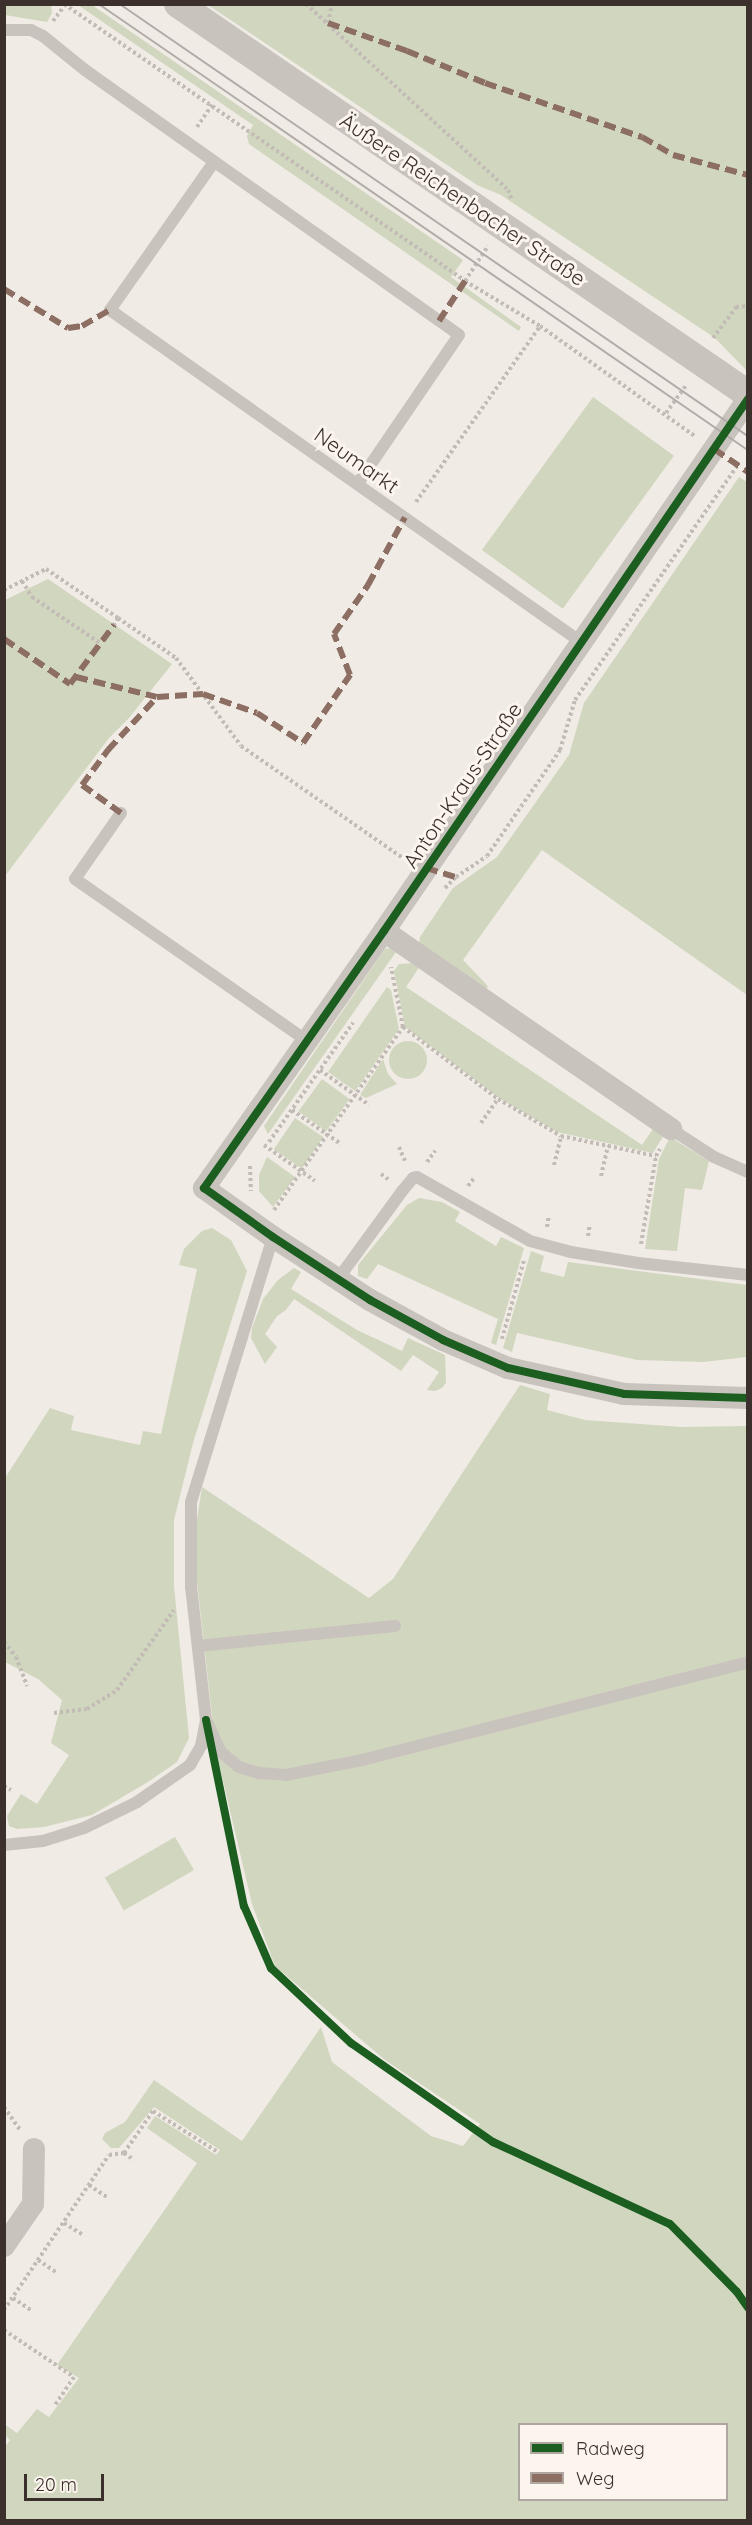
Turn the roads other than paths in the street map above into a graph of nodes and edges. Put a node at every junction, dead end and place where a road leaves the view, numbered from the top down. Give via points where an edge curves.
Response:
1 (178, 4) edge
2 (4, 30) edge
3 (214, 162) junction
4 (747, 394) edge
5 (747, 399) edge
6 (358, 483) junction
7 (581, 642) junction
8 (121, 813) dead end
9 (384, 931) junction
10 (306, 1040) junction
11 (671, 1129) joint
12 (747, 1172) edge
13 (273, 1237) junction
14 (747, 1275) edge
15 (338, 1279) junction
16 (747, 1398) edge
17 (395, 1626) dead end
18 (198, 1646) junction
19 (747, 1662) edge
20 (206, 1720) junction
21 (4, 1845) edge
22 (34, 2149) dead end
23 (4, 2246) edge

1 - 4 street, Äußere Reichenbacher Straße
2 - 3 lane via 31,30 43,36
3 - 6 lane via 459,335
3 - 6 lane, Neumarkt via 110,310
5 - 7 street, Anton-Kraus-Straße
6 - 7 lane, Neumarkt
7 - 9 street, Anton-Kraus-Straße
8 - 10 lane via 75,879
9 - 10 street, Anton-Kraus-Straße
9 - 11 street
10 - 13 street, Anton-Kraus-Straße via 204,1188
11 - 12 lane via 714,1157
13 - 15 street
13 - 18 lane via 191,1502 191,1587
14 - 15 lane via 638,1263 530,1241 417,1177 403,1190
15 - 16 street via 443,1340 554,1380 624,1394
17 - 18 lane
18 - 20 lane
19 - 20 lane via 362,1760 286,1775 239,1767 221,1752
20 - 21 lane via 201,1746 190,1765 136,1802 84,1828 43,1841
22 - 23 street via 33,2204

